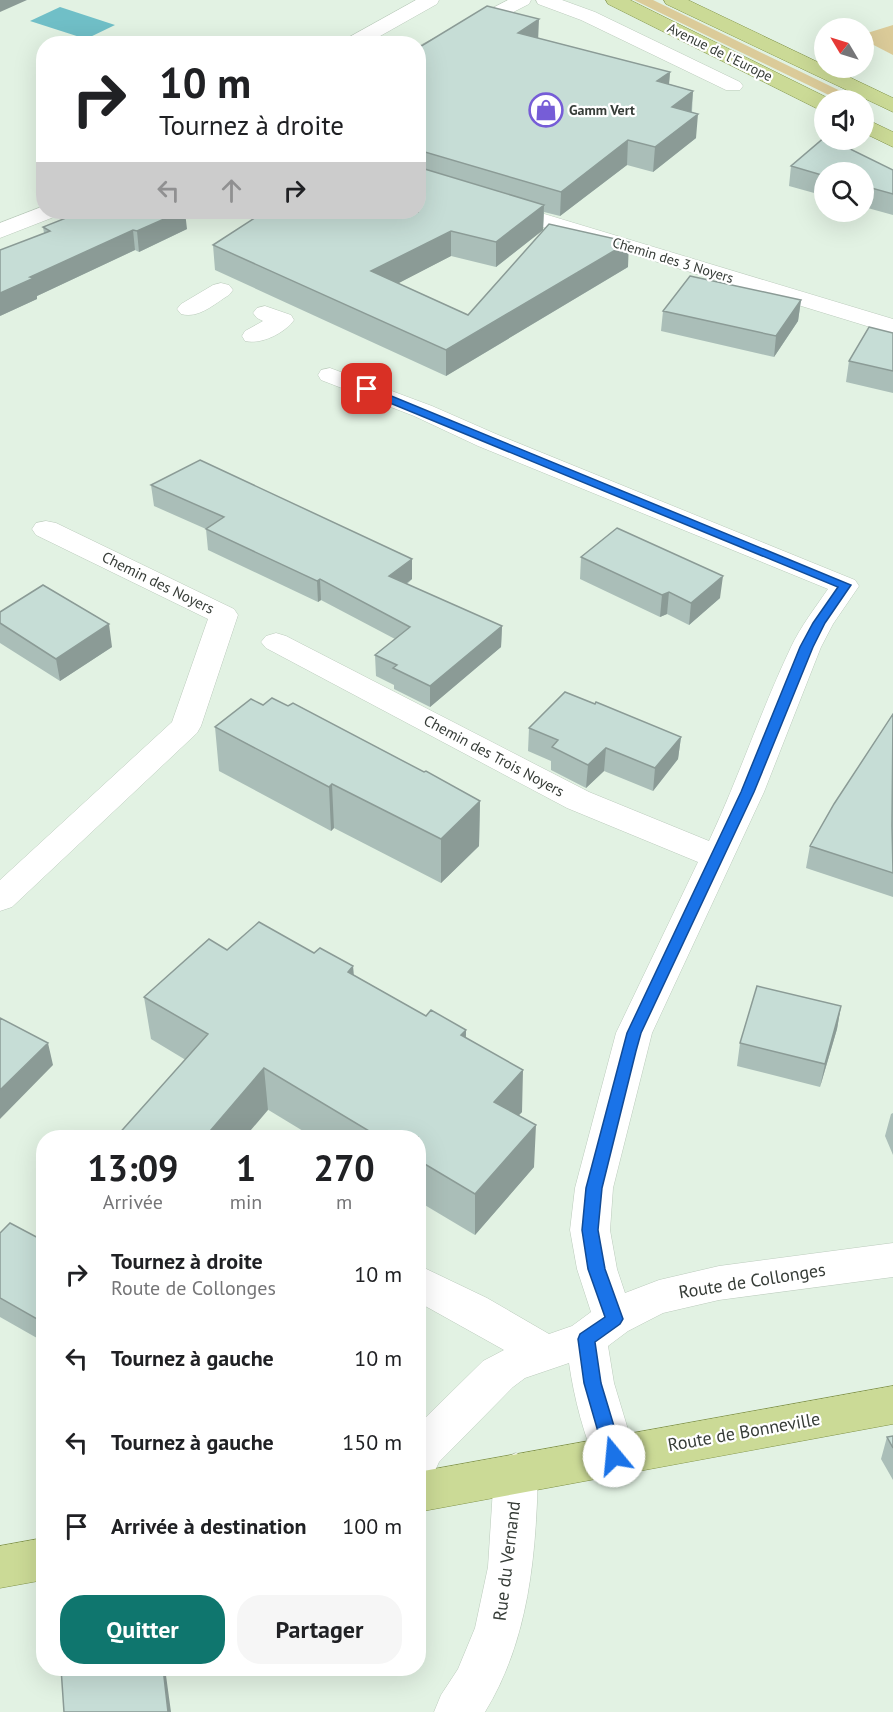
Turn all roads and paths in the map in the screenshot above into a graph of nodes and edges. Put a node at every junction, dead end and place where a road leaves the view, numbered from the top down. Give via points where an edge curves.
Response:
1 (430, 0) edge
2 (522, 0) edge
3 (545, 0) edge
4 (615, 0) edge
5 (673, 0) edge
6 (365, 36) edge
7 (426, 51) edge
8 (732, 86) dead end
9 (814, 100) edge
10 (893, 106) edge
11 (874, 130) edge
12 (893, 141) edge
13 (426, 167) edge
14 (426, 184) edge
15 (36, 216) edge
16 (0, 231) edge
17 (221, 290) dead end
18 (893, 307) edge
19 (189, 309) dead end
20 (265, 314) dead end
21 (893, 327) edge
22 (254, 336) dead end
23 (330, 375) dead end
24 (46, 529) dead end
25 (276, 642) dead end
26 (717, 857) junction
27 (0, 899) edge
28 (893, 1260) edge
29 (426, 1286) edge
30 (600, 1329) junction
31 (545, 1353) junction
32 (893, 1405) edge
33 (426, 1446) edge
34 (614, 1456) junction
35 (516, 1473) junction
36 (426, 1490) edge
37 (36, 1560) edge
38 (0, 1567) edge
39 (458, 1712) edge

1 - 6 street
2 - 7 street
3 - 8 street via 588,16
4 - 9 main road, Avenue de l'Europe
5 - 10 main road, Avenue de l'Europe
11 - 12 main road
13 - 18 street
14 - 21 street, Chemin des 3 Noyers
15 - 16 street
17 - 19 street
20 - 22 street via 282,320
23 - 26 street via 845,585 806,647
24 - 27 street, Chemin des Noyers via 224,615 186,726
25 - 26 street, Chemin des Trois Noyers via 578,800
26 - 30 street via 634,1033 594,1188 590,1230 597,1269
28 - 30 street, Route de Collonges via 719,1283 659,1297
29 - 31 street
30 - 31 street, Route de Collonges
30 - 34 street via 593,1383
31 - 33 street, Route de Collonges via 511,1365 486,1384
32 - 34 main road, Route de Bonneville
34 - 35 main road, Route de Bonneville
35 - 36 main road, Route de Bonneville
35 - 39 street, Rue du Vernand via 515,1520 504,1604 495,1640
37 - 38 main road

